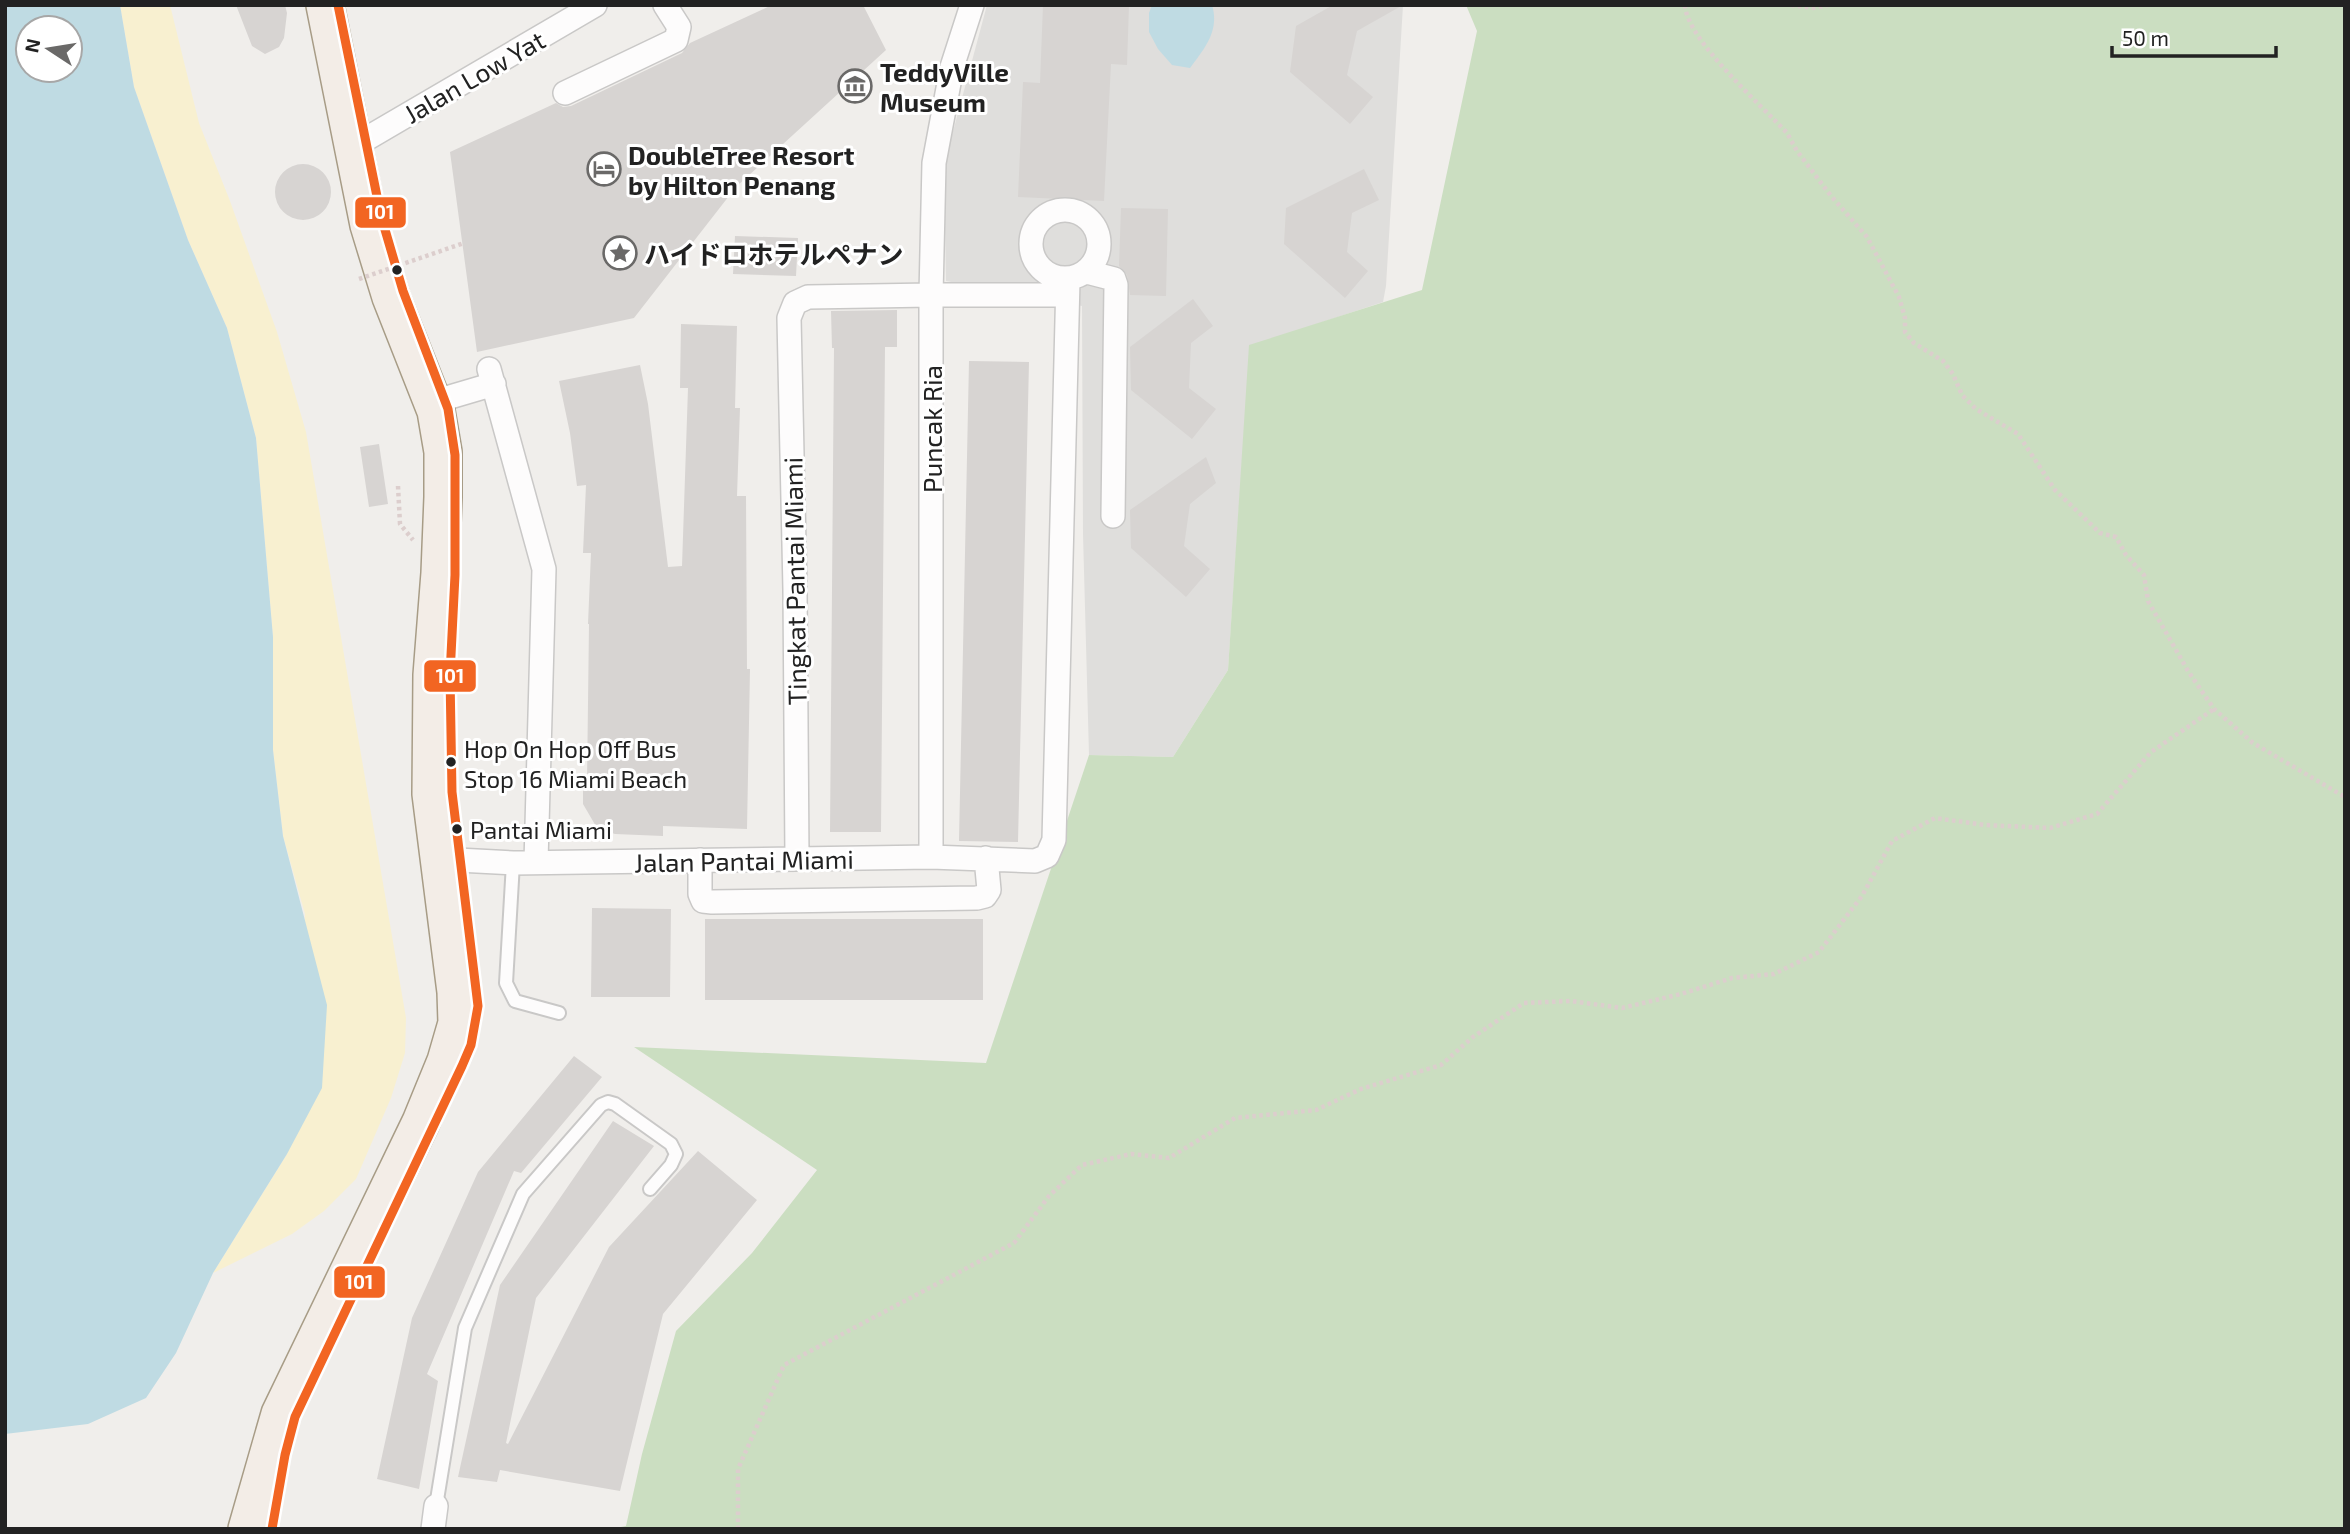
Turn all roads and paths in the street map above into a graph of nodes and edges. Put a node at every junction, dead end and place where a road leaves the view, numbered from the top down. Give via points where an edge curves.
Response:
1 (325, 5) edge
2 (338, 5) edge
3 (595, 5) edge
4 (665, 5) edge
5 (972, 5) edge
6 (1685, 5) edge
7 (1791, 5) edge
8 (1828, 5) edge
9 (565, 93) dead end
10 (359, 140) junction
11 (464, 243) dead end
12 (359, 279) dead end
13 (1074, 282) junction
14 (931, 295) junction
15 (439, 400) junction
16 (1113, 516) dead end
17 (2214, 709) junction
18 (2345, 797) edge
19 (931, 857) junction
20 (986, 858) junction
21 (797, 859) junction
22 (450, 860) junction
23 (700, 860) junction
24 (525, 863) junction
25 (559, 1013) dead end
26 (650, 1189) dead end
27 (434, 1518) edge
28 (263, 1523) edge
29 (738, 1529) edge

1 - 10 main road
2 - 10 main road
3 - 10 street, Jalan Low Yat
4 - 9 street via 679,27 676,40
5 - 14 street, Puncak Ria via 952,67 934,163
6 - 17 path via 1685,15 1701,42 1787,133 1831,197 1867,237 1899,297 1905,332 1914,343 1944,360 1962,395 1976,409 2018,434 2055,491 2100,533 2116,537 2144,575 2148,601
7 - 8 path
10 - 15 main road via 377,254 391,297
11 - 12 path, bridge
13 - 14 street
13 - 16 street via 1114,279 1116,285
13 - 20 street, Jalan Pantai Miami via 1054,840 1047,856 1035,861
14 - 19 street, Puncak Ria
14 - 21 street, Tingkat Pantai Miami via 808,298 795,303 789,318
15 - 22 main road via 443,463 431,794
15 - 24 street via 492,377 544,569
17 - 18 path via 2253,743
17 - 29 path via 2151,752 2097,814 2050,828 1935,818 1892,841 1862,896 1819,952 1774,974 1732,978 1622,1008 1571,1001 1524,1003 1441,1065 1361,1089 1316,1110 1235,1118 1169,1158 1130,1154 1082,1165 1049,1196 1014,1243 784,1366 738,1469
19 - 20 street, Jalan Pantai Miami
19 - 21 street, Jalan Pantai Miami
20 - 23 street via 989,890 976,898 712,902 703,901 700,894
21 - 23 street, Jalan Pantai Miami
22 - 24 street, Jalan Pantai Miami
22 - 28 main road via 477,989 477,1024 295,1417
23 - 24 street, Jalan Pantai Miami
24 - 25 lane via 506,983 515,1001
26 - 27 lane via 676,1154 671,1144 608,1102 523,1194 466,1328

